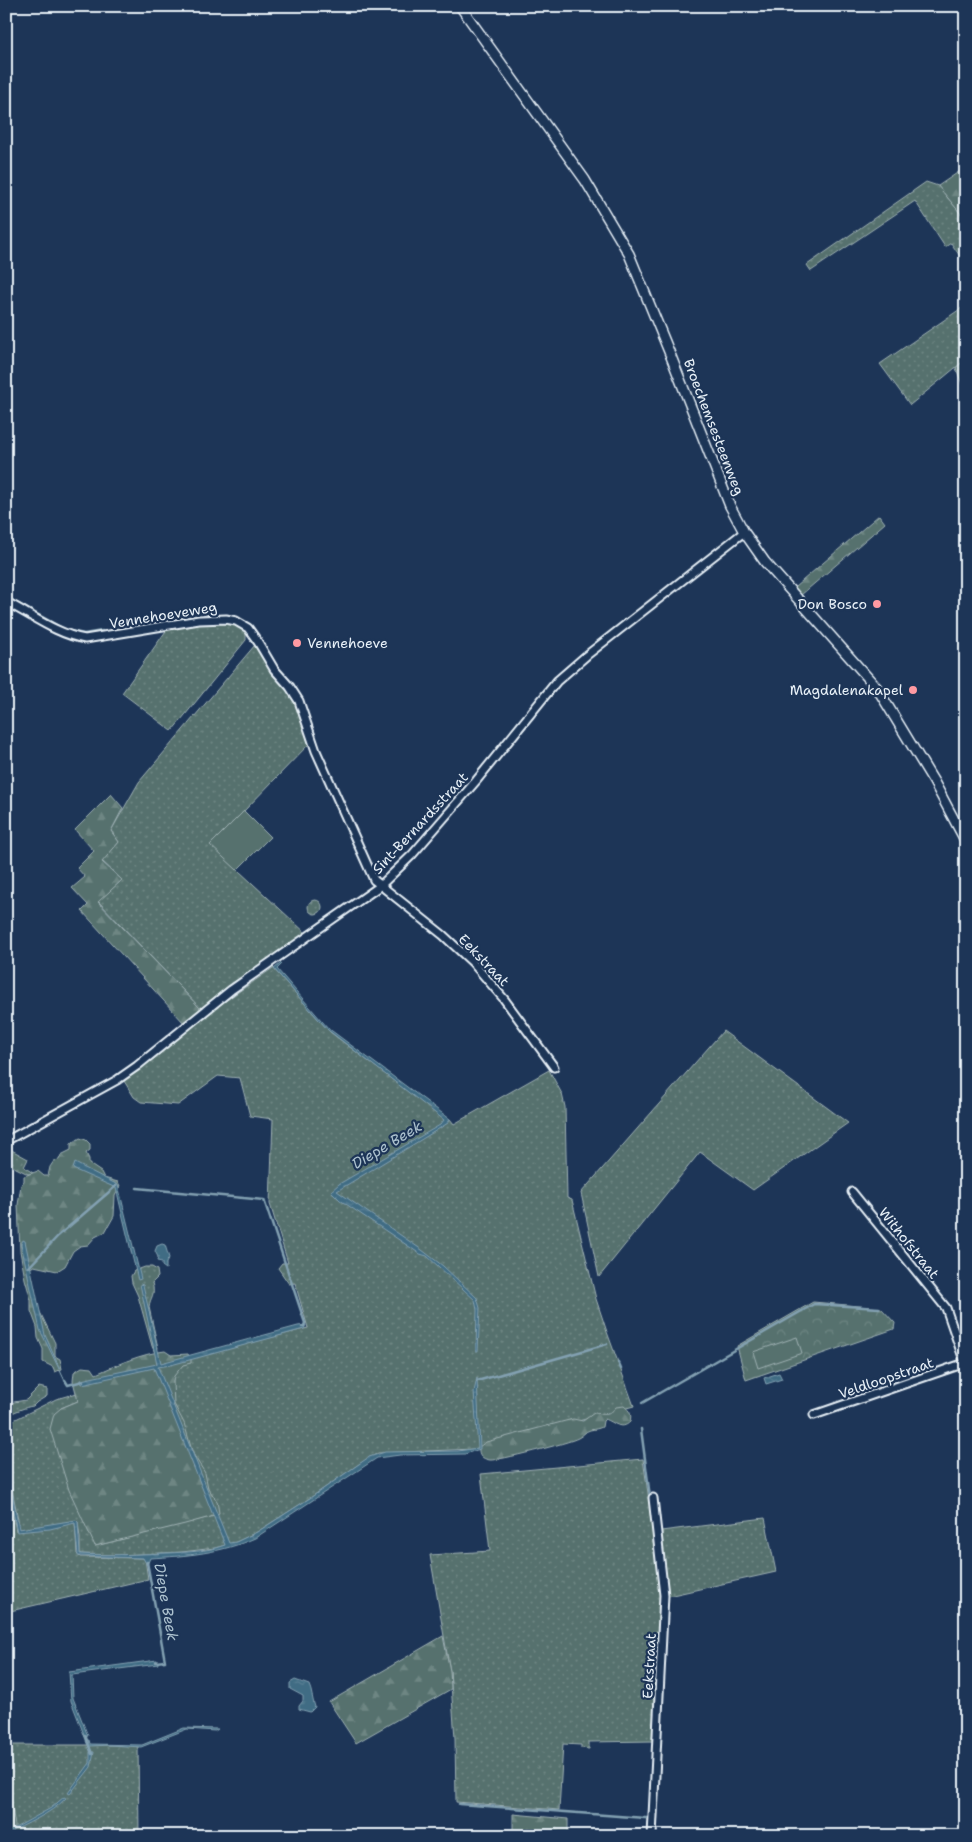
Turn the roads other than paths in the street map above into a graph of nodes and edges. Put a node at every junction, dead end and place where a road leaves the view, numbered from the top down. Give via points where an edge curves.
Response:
1 (460, 6) edge
2 (744, 532) junction
3 (6, 602) edge
4 (966, 842) edge
5 (380, 886) junction
6 (554, 1067) dead end
7 (6, 1141) edge
8 (852, 1192) dead end
9 (965, 1365) edge
10 (814, 1416) dead end
11 (653, 1498) dead end
12 (652, 1836) edge

1 - 2 street, Broechemsesteenweg via 585,180 629,254 730,506
2 - 4 street, Broechemsesteenweg via 765,562 877,688
2 - 5 street, Sint-Bernardsstraat via 557,681 476,781 412,855
3 - 5 street, Vennehoeveweg via 58,631 85,639 198,620 226,618 243,624 299,701 325,772 369,872
5 - 6 street, Eekstraat via 472,962 504,998
5 - 7 street, Sint-Bernardsstraat via 232,990 137,1066
8 - 9 street, Withofstraat via 946,1308
9 - 10 street, Veldloopstraat
11 - 12 street, Eekstraat via 664,1595

